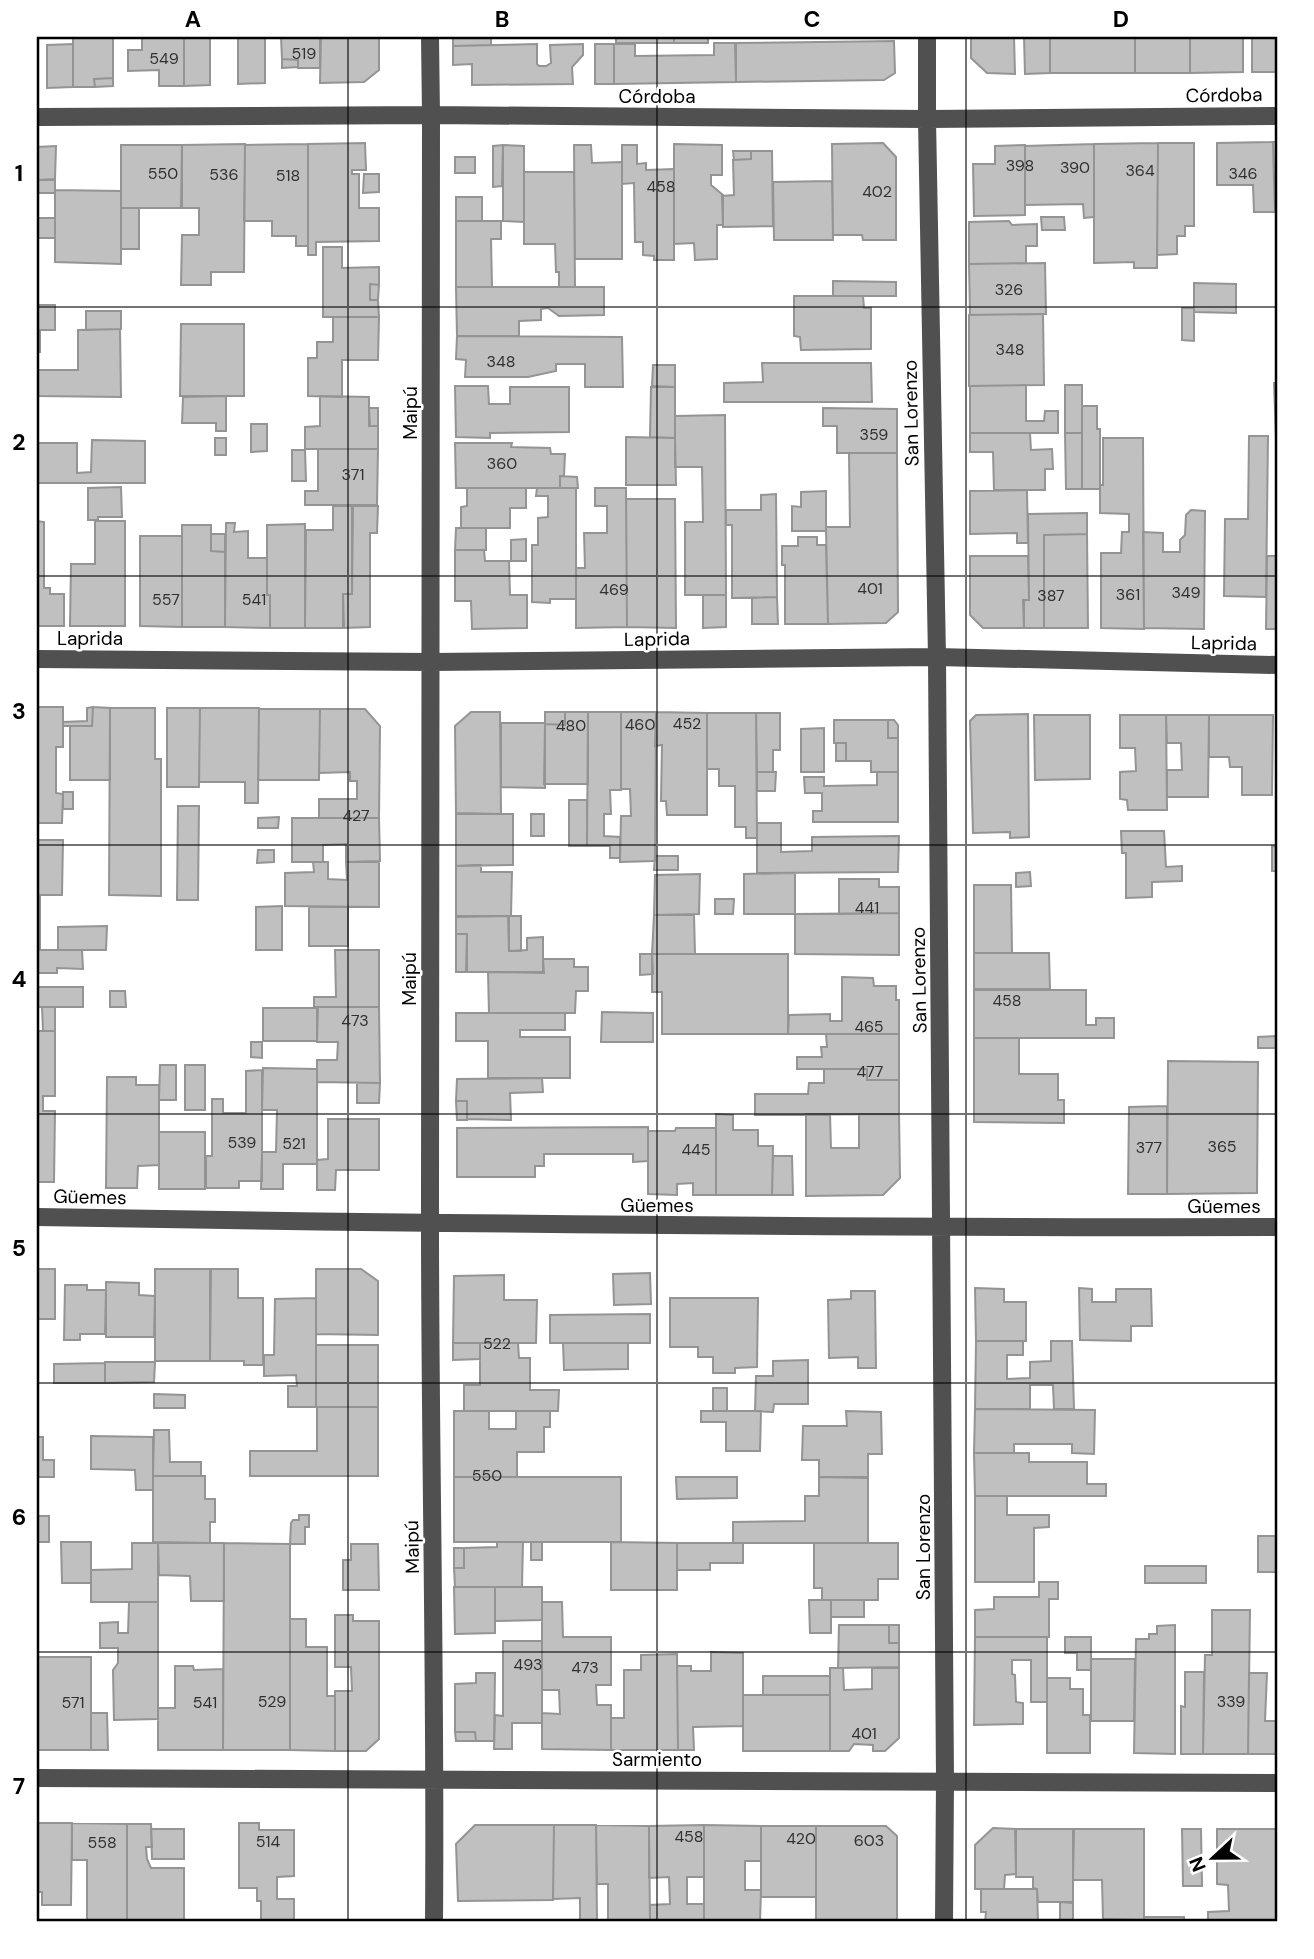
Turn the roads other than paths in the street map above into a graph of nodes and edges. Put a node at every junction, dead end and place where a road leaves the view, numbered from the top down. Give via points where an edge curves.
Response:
1 (430, 37) edge
2 (927, 37) edge
3 (431, 116) junction
4 (1277, 116) edge
5 (37, 117) edge
6 (927, 119) junction
7 (937, 657) junction
8 (37, 659) edge
9 (431, 662) junction
10 (1277, 665) edge
11 (37, 1217) edge
12 (430, 1224) junction
13 (1277, 1227) edge
14 (942, 1228) junction
15 (37, 1778) edge
16 (435, 1780) junction
17 (945, 1780) junction
18 (1277, 1783) edge
19 (434, 1922) edge
20 (944, 1922) edge

1 - 3 street, Maipú
2 - 6 street, San Lorenzo
3 - 5 street, Córdoba
3 - 6 street, Córdoba
3 - 9 street, Maipú
4 - 6 street, Córdoba
6 - 7 street, San Lorenzo
7 - 9 street, Laprida
7 - 10 street, Laprida
7 - 14 street, San Lorenzo
8 - 9 street, Laprida
9 - 12 street, Maipú
11 - 12 street, Güemes
12 - 14 street, Güemes
12 - 16 street, Maipú
13 - 14 street, Güemes
14 - 17 street, San Lorenzo
15 - 16 street, Sarmiento
16 - 17 street, Sarmiento
16 - 19 street, Maipú
17 - 18 street, Sarmiento
17 - 20 street, San Lorenzo

